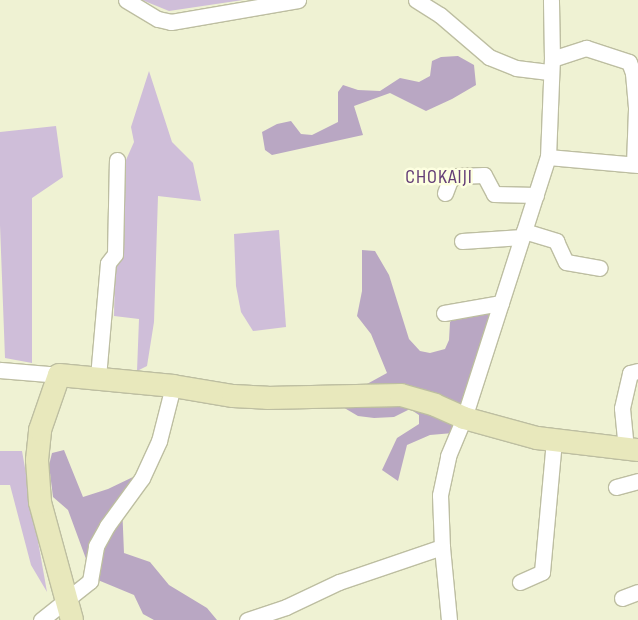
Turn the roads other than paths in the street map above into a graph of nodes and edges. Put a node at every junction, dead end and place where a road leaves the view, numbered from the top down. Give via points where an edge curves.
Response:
1 (126, 0) edge
2 (298, 0) edge
3 (416, 0) edge
4 (551, 0) edge
5 (552, 66) junction
6 (548, 157) junction
7 (117, 160) dead end
8 (636, 165) edge
9 (445, 193) dead end
10 (536, 195) junction
11 (523, 234) junction
12 (462, 241) dead end
13 (599, 268) dead end
14 (501, 303) junction
15 (444, 313) dead end
16 (0, 370) edge
17 (638, 371) edge
18 (59, 375) junction
19 (98, 377) junction
20 (173, 386) junction
21 (464, 418) junction
22 (554, 440) junction
23 (632, 450) edge
24 (638, 481) edge
25 (616, 487) dead end
26 (442, 547) junction
27 (520, 582) dead end
28 (638, 592) edge
29 (622, 598) dead end
30 (69, 610) edge
31 (41, 620) edge
32 (248, 620) edge
33 (449, 620) edge

1 - 2 street via 158,19 171,22
3 - 5 street via 440,15 489,57 516,68
4 - 5 street
5 - 6 street
5 - 8 street via 586,48 630,62 636,109
6 - 8 street
6 - 10 street
7 - 19 street via 115,254 108,264
9 - 10 street via 450,180 456,176 484,175 494,194
10 - 11 street
11 - 12 street
11 - 13 street via 556,241 566,262
11 - 14 street
14 - 15 street
14 - 21 street
16 - 18 street
17 - 23 street via 630,374 622,408
18 - 19 street
18 - 30 street via 40,430 37,460 40,502
19 - 20 street
20 - 21 street via 267,398 401,395
20 - 30 street via 160,441 142,478 96,546 90,582
21 - 22 street
21 - 26 street via 448,456 440,495
22 - 23 street
22 - 27 street via 542,572
24 - 25 street
26 - 32 street via 339,582 286,607
26 - 33 street
28 - 29 street
30 - 31 street

